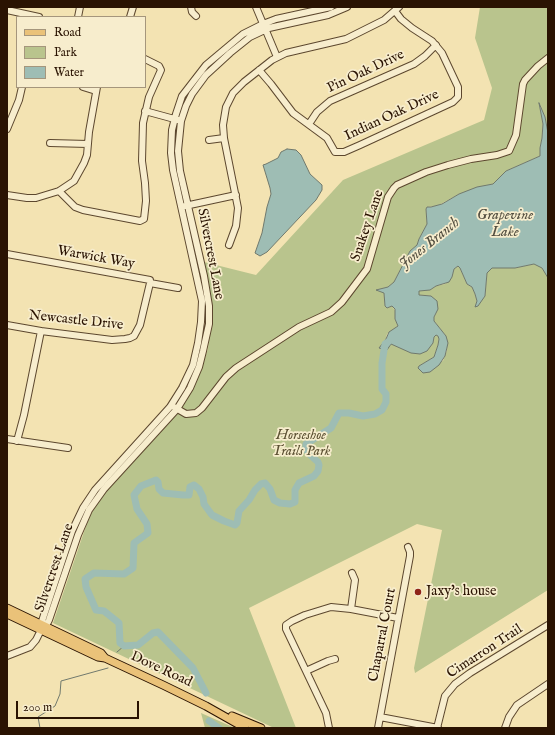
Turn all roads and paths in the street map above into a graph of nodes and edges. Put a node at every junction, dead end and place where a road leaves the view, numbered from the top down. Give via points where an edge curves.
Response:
1 (191, 7) edge
2 (256, 7) edge
3 (332, 7) edge
4 (347, 7) edge
5 (397, 9) edge
6 (7, 10) edge
7 (33, 16) edge
8 (196, 16) dead end
9 (264, 27) junction
10 (436, 45) junction
11 (277, 57) junction
12 (548, 58) edge
13 (146, 60) edge
14 (259, 70) junction
15 (22, 88) edge
16 (97, 89) edge
17 (145, 112) junction
18 (174, 119) junction
19 (182, 121) junction
20 (308, 124) junction
21 (7, 129) edge
22 (224, 138) junction
23 (209, 140) dead end
24 (50, 143) dead end
25 (88, 144) junction
26 (59, 191) junction
27 (7, 195) edge
28 (236, 195) junction
29 (188, 206) junction
30 (182, 207) junction
31 (229, 245) dead end
32 (7, 254) edge
33 (150, 283) junction
34 (178, 288) dead end
35 (7, 324) edge
36 (41, 331) junction
37 (172, 405) junction
38 (177, 409) junction
39 (7, 439) edge
40 (17, 441) junction
41 (68, 448) dead end
42 (408, 546) dead end
43 (352, 573) dead end
44 (7, 608) edge
45 (351, 609) junction
46 (7, 614) edge
47 (398, 618) junction
48 (548, 625) edge
49 (43, 627) junction
50 (7, 656) edge
51 (335, 659) dead end
52 (306, 671) junction
53 (548, 684) edge
54 (206, 706) junction
55 (380, 717) junction
56 (245, 728) edge
57 (261, 728) edge
58 (329, 728) edge
59 (378, 728) edge
60 (438, 728) edge
61 (505, 728) edge

1 - 8 street
2 - 9 street
3 - 9 street, Silvercrest Lane via 282,17
4 - 9 street, Silvercrest Lane via 328,15
5 - 10 street via 401,19
5 - 11 street via 384,20 346,39
6 - 7 street
9 - 11 street
9 - 18 street, Silvercrest Lane via 243,34 206,65 182,96
9 - 19 street, Silvercrest Lane via 206,74 192,94
10 - 20 street, Pin Oak Drive via 414,64 330,101
10 - 20 street, Indian Oak Drive via 445,57 458,87 458,97 453,102 344,152 335,152 326,138
11 - 14 street
12 - 38 street, Snakey Lane via 523,84 516,135 509,150 497,156 448,165 397,185 388,197 367,268 342,302 331,312 299,327 236,368 196,413 186,414
13 - 17 street via 159,66 161,70
14 - 20 street via 293,113
14 - 22 street via 233,93 228,102 223,118
15 - 21 street
16 - 25 street
17 - 18 street
17 - 26 street via 141,149 146,201 144,220 140,222 83,210 75,207
18 - 19 street
18 - 30 street, Silvercrest Lane via 171,153
19 - 29 street, Silvercrest Lane via 178,151
22 - 23 street
22 - 28 street
24 - 25 street
25 - 26 street via 84,164 79,173 74,181
26 - 27 street via 36,198
28 - 29 street
28 - 31 street via 238,215
29 - 30 street
29 - 38 street, Silvercrest Lane via 206,287 209,324 199,367
30 - 37 street, Silvercrest Lane via 202,310 193,365
32 - 33 street, Warwick Way via 150,280
33 - 34 street, Warwick Way
33 - 36 street, Newcastle Drive via 140,325 130,338 112,340
35 - 36 street, Newcastle Drive
36 - 40 street
37 - 38 street, Snakey Lane
37 - 49 street, Silvercrest Lane via 95,490 83,508 72,531
38 - 49 street, Silvercrest Lane via 104,489 90,510
39 - 40 street
40 - 41 street
42 - 47 street, Chaparral Court via 410,556
43 - 45 street via 354,585
44 - 49 main road, Dove Road
45 - 47 street
45 - 52 street via 322,609 288,624 286,628
46 - 49 main road, Dove Road
47 - 55 street, Chaparral Court
48 - 60 street, Cimarron Trail via 455,684 445,696
49 - 50 street via 30,647
49 - 54 main road, Dove Road via 98,657
51 - 52 street
52 - 58 street via 326,713
53 - 61 street via 517,705
54 - 56 main road, Dove Road
54 - 57 main road, Dove Road
55 - 59 street, Chaparral Court
55 - 60 street

